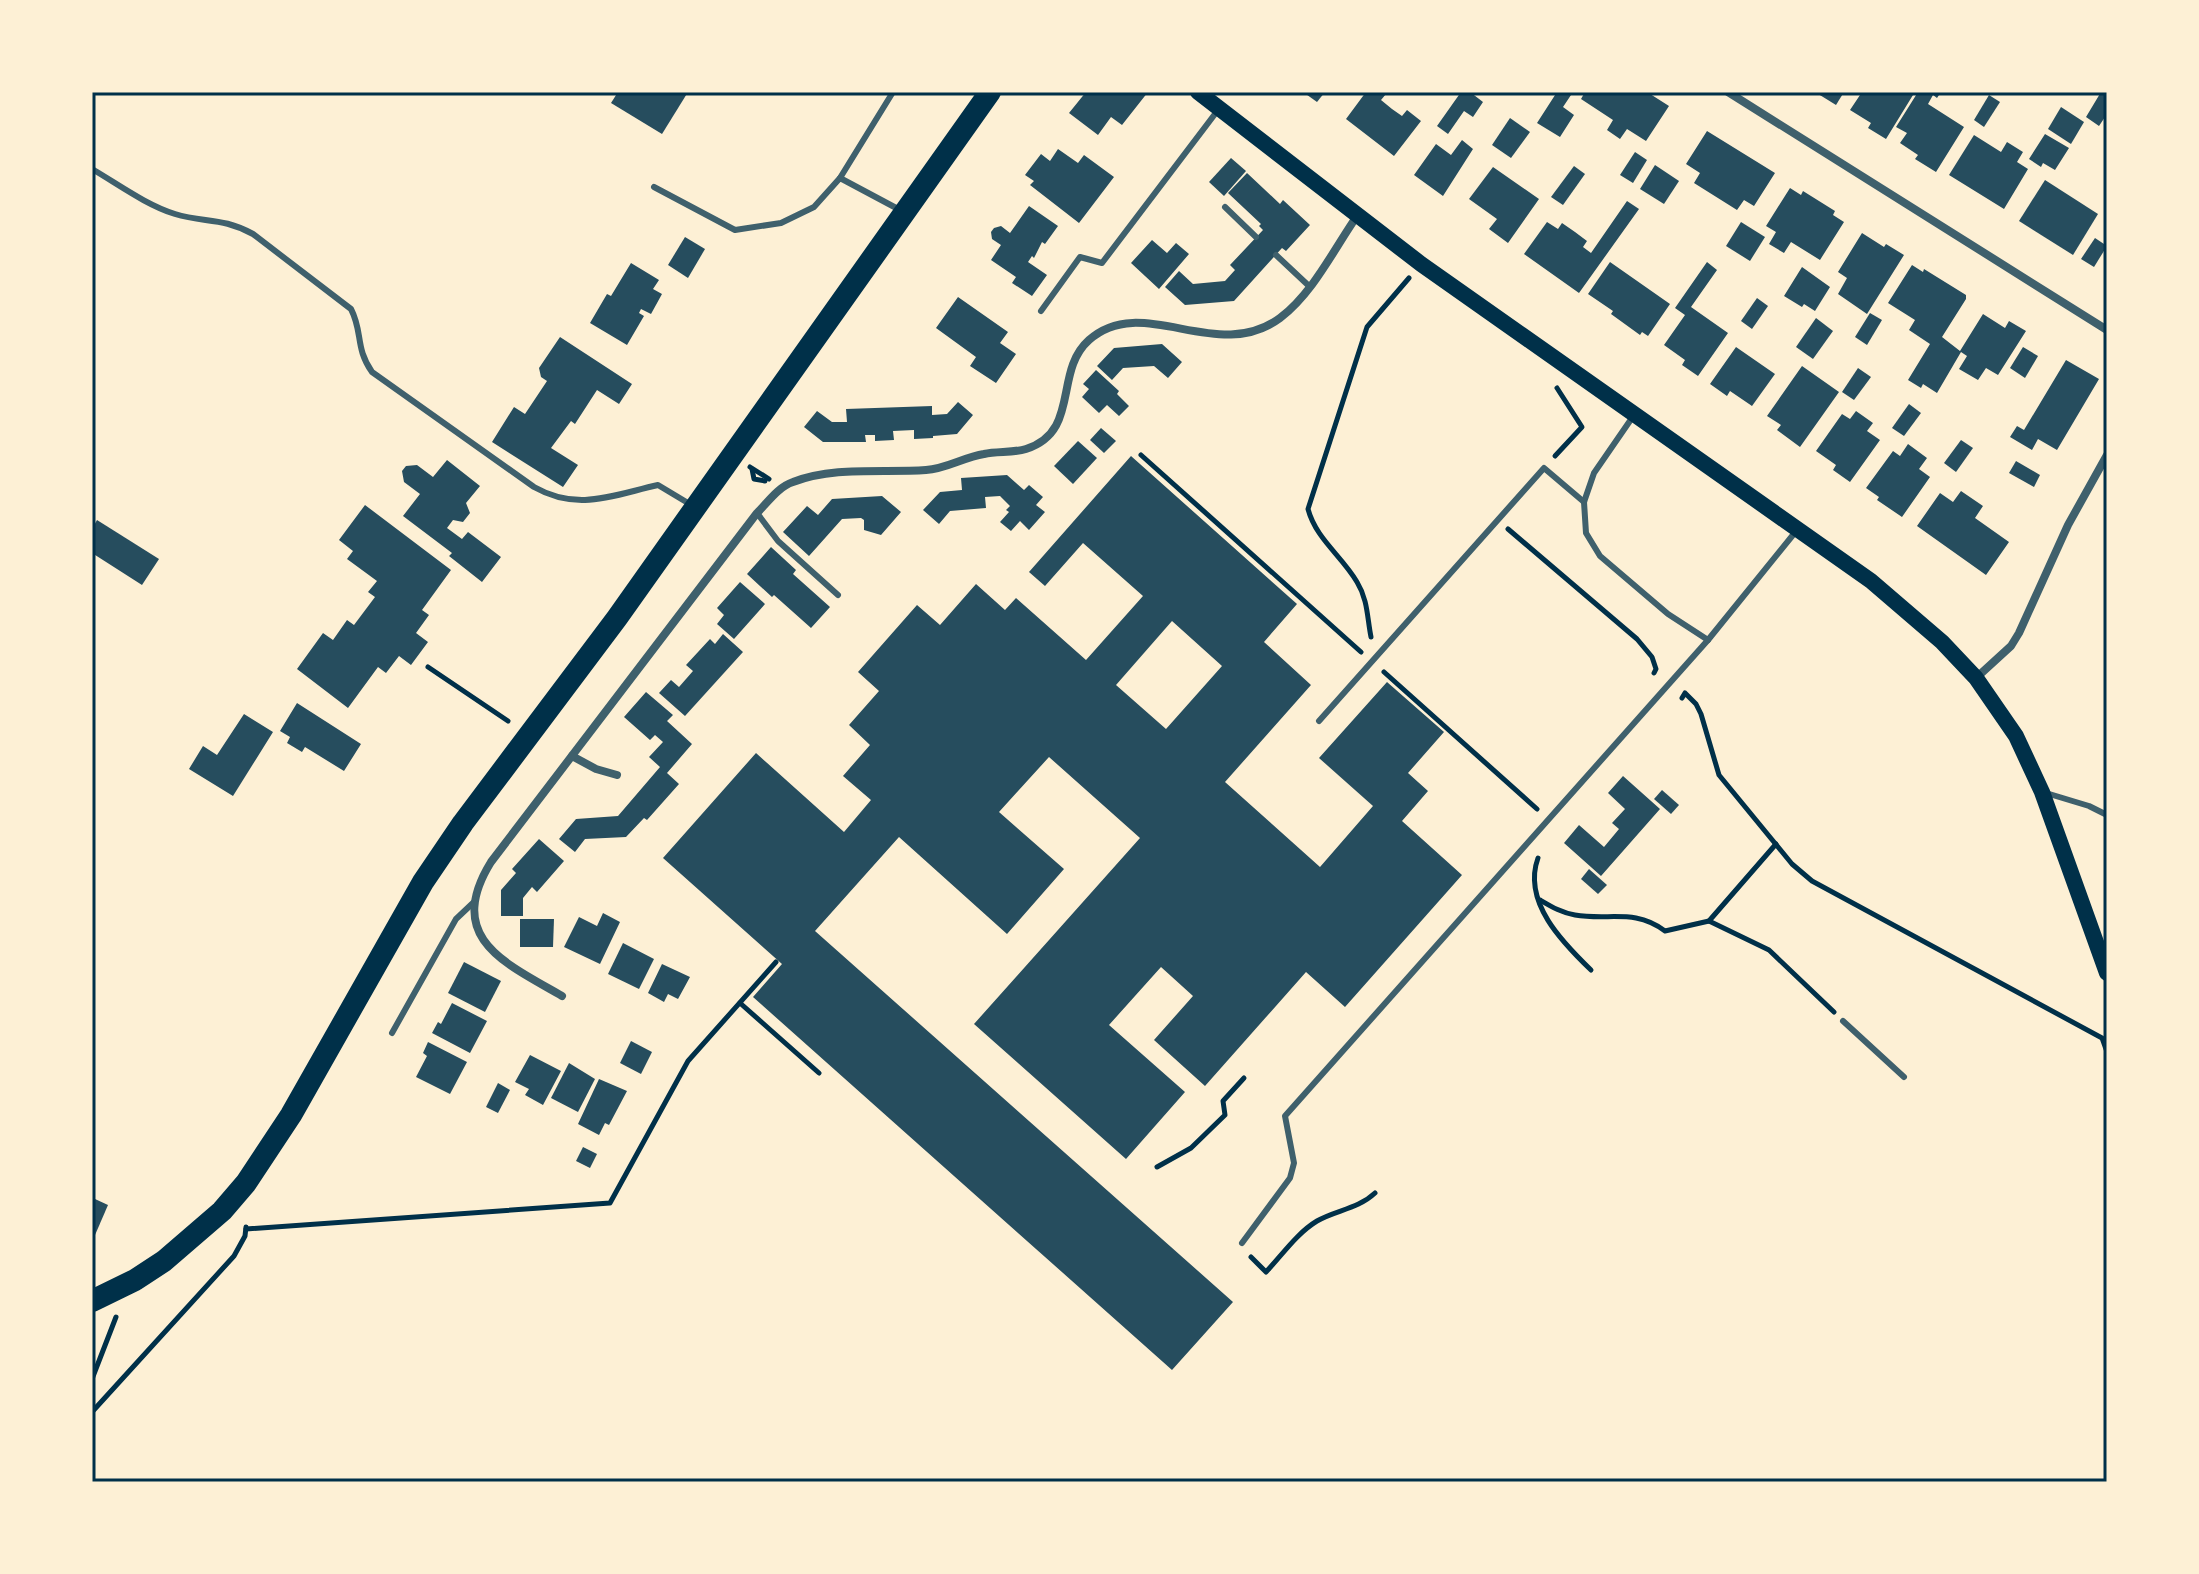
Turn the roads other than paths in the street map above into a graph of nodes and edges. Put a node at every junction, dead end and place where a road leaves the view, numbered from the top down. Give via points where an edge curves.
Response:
1 (893, 92) edge
2 (1198, 92) edge
3 (1728, 92) edge
4 (985, 93) edge
5 (1219, 108) junction
6 (92, 169) edge
7 (840, 178) junction
8 (654, 187) dead end
9 (1225, 207) dead end
10 (903, 212) junction
11 (1357, 216) junction
12 (1256, 237) dead end
13 (1276, 255) dead end
14 (1309, 286) junction
15 (1041, 311) dead end
16 (2107, 330) edge
17 (1636, 413) junction
18 (2107, 455) edge
19 (1584, 502) junction
20 (696, 507) junction
21 (757, 513) junction
22 (1797, 530) junction
23 (838, 595) dead end
24 (1708, 640) junction
25 (1976, 678) junction
26 (1319, 721) dead end
27 (572, 756) junction
28 (617, 775) dead end
29 (2042, 792) junction
30 (2107, 815) edge
31 (474, 902) junction
32 (2107, 973) edge
33 (562, 996) dead end
34 (1843, 1021) road end
35 (392, 1033) dead end
36 (1904, 1077) dead end
37 (1242, 1243) road end
38 (92, 1301) edge

1 - 7 lane
2 - 5 main road
3 - 16 street
4 - 10 highway
5 - 11 main road
5 - 15 lane via 1102,263 1080,257
6 - 20 lane via 156,206 218,219 253,234 351,309 363,360 372,372 542,492 588,501 658,485
7 - 8 lane via 814,207 792,218 735,230
7 - 10 lane
9 - 12 lane
10 - 20 highway
11 - 14 street
11 - 17 main road
13 - 14 lane
14 - 21 street via 1279,319 1243,334 1129,322 1108,328 1075,357 1062,416 1053,431 1024,450 980,454 930,470 811,476 782,487
17 - 19 lane via 1594,473
17 - 22 main road
18 - 25 street via 2073,513 2011,646
19 - 24 lane via 1586,533 1600,556 1668,614
19 - 26 lane via 1544,468
20 - 38 highway via 423,882 291,1115 246,1183 190,1240 130,1283
21 - 23 lane via 778,541
21 - 27 street
22 - 24 lane
22 - 25 main road via 1905,609
24 - 37 lane via 1285,1116 1294,1163 1290,1178
25 - 29 main road via 2016,736
27 - 28 street
27 - 31 street via 491,862
29 - 30 lane
29 - 32 main road
31 - 33 street via 476,925 493,953
31 - 35 lane via 456,919
34 - 36 lane

